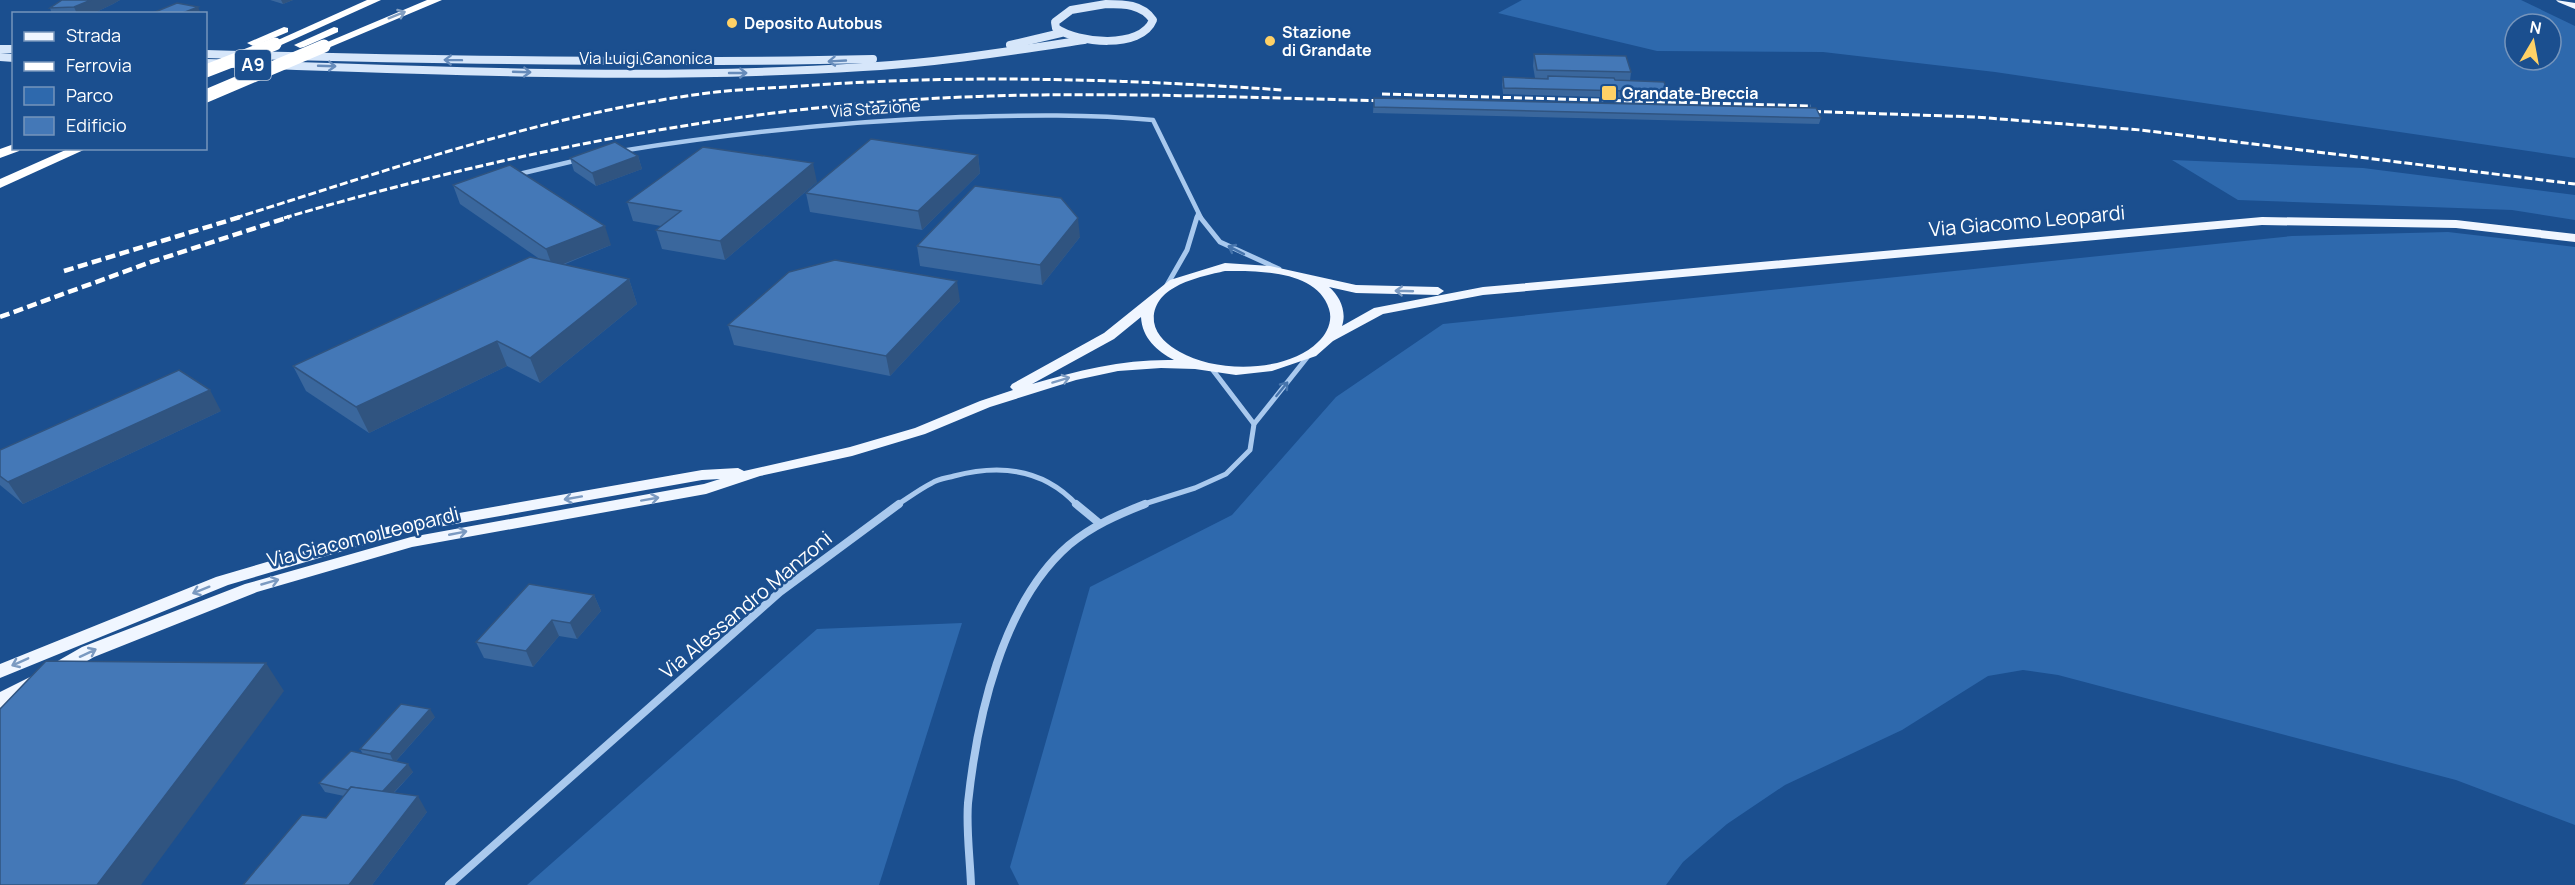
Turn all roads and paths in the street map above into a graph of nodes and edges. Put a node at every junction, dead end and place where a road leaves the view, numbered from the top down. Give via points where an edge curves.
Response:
1 (352, 0) edge
2 (376, 0) edge
3 (405, 0) edge
4 (437, 0) edge
5 (2561, 0) edge
6 (1094, 2) edge
7 (1134, 3) edge
8 (2575, 6) edge
9 (1061, 33) junction
10 (1084, 40) junction
11 (207, 54) edge
12 (207, 63) edge
13 (207, 63) edge
14 (207, 71) edge
15 (207, 85) edge
16 (207, 96) edge
17 (52, 150) edge
18 (77, 150) edge
19 (617, 152) edge
20 (585, 158) edge
21 (0, 173) edge
22 (511, 176) edge
23 (0, 184) edge
24 (1198, 214) junction
25 (2575, 238) edge
26 (1285, 271) junction
27 (1306, 279) junction
28 (1164, 290) junction
29 (1483, 291) junction
30 (1152, 302) junction
31 (1330, 338) junction
32 (1310, 355) junction
33 (1205, 367) junction
34 (985, 404) junction
35 (1254, 424) junction
36 (756, 472) junction
37 (1100, 524) junction
38 (0, 671) edge
39 (0, 701) edge
40 (449, 885) edge
41 (971, 885) edge

1 - 12 highway
2 - 14 highway, A9, bridge
3 - 15 highway, A9
16 -> 4 highway, bridge
5 - 8 main road
6 - 7 street, Via Luigi Canonica
6 - 9 street, Via Luigi Canonica via 1059,17 1055,22
7 - 10 street, Via Luigi Canonica via 1150,14 1153,20 1148,29 1122,39
9 - 10 street, Via Luigi Canonica
9 -> 11 street, Via Luigi Canonica via 1014,45 916,57 812,62
13 -> 10 street, Via Luigi Canonica via 565,73 760,73 927,63
17 - 21 highway
18 - 23 highway
19 - 24 street, Via Stazione via 726,136 909,119 1124,116 1153,120
20 - 22 street
26 -> 24 street, Via Stazione via 1220,242
24 - 28 street via 1187,250
25 - 29 main road, Via Giacomo Leopardi via 2456,224 2262,221
26 - 27 main road, Via Giacomo Leopardi
26 - 28 main road, Via Giacomo Leopardi via 1225,267 1196,274
29 -> 27 main road, Via Giacomo Leopardi via 1356,289
27 - 31 main road, Via Giacomo Leopardi via 1333,300 1338,319
28 - 30 main road, Via Giacomo Leopardi
29 - 31 main road, Via Giacomo Leopardi via 1379,311
30 - 33 main road, Via Giacomo Leopardi via 1148,328 1158,344 1177,357
30 - 34 main road, Via Giacomo Leopardi via 1109,336
31 - 32 main road, Via Giacomo Leopardi
32 - 33 main road, Via Giacomo Leopardi via 1258,370
35 -> 32 street
34 -> 33 main road, Via Giacomo Leopardi via 1073,376 1118,367
33 - 35 street
34 - 36 main road, Via Giacomo Leopardi via 920,431
35 - 37 street via 1250,450 1226,474
36 -> 38 main road, Via Giacomo Leopardi via 702,475 403,528 222,581
39 -> 36 main road, Via Giacomo Leopardi via 88,652 251,588 411,542 706,489
37 - 40 street, Via Alessandro Manzoni via 1064,490 1034,476 1008,470 971,472 933,482 780,592
37 - 41 street via 1068,546 1029,591 1000,656 981,724 968,805

